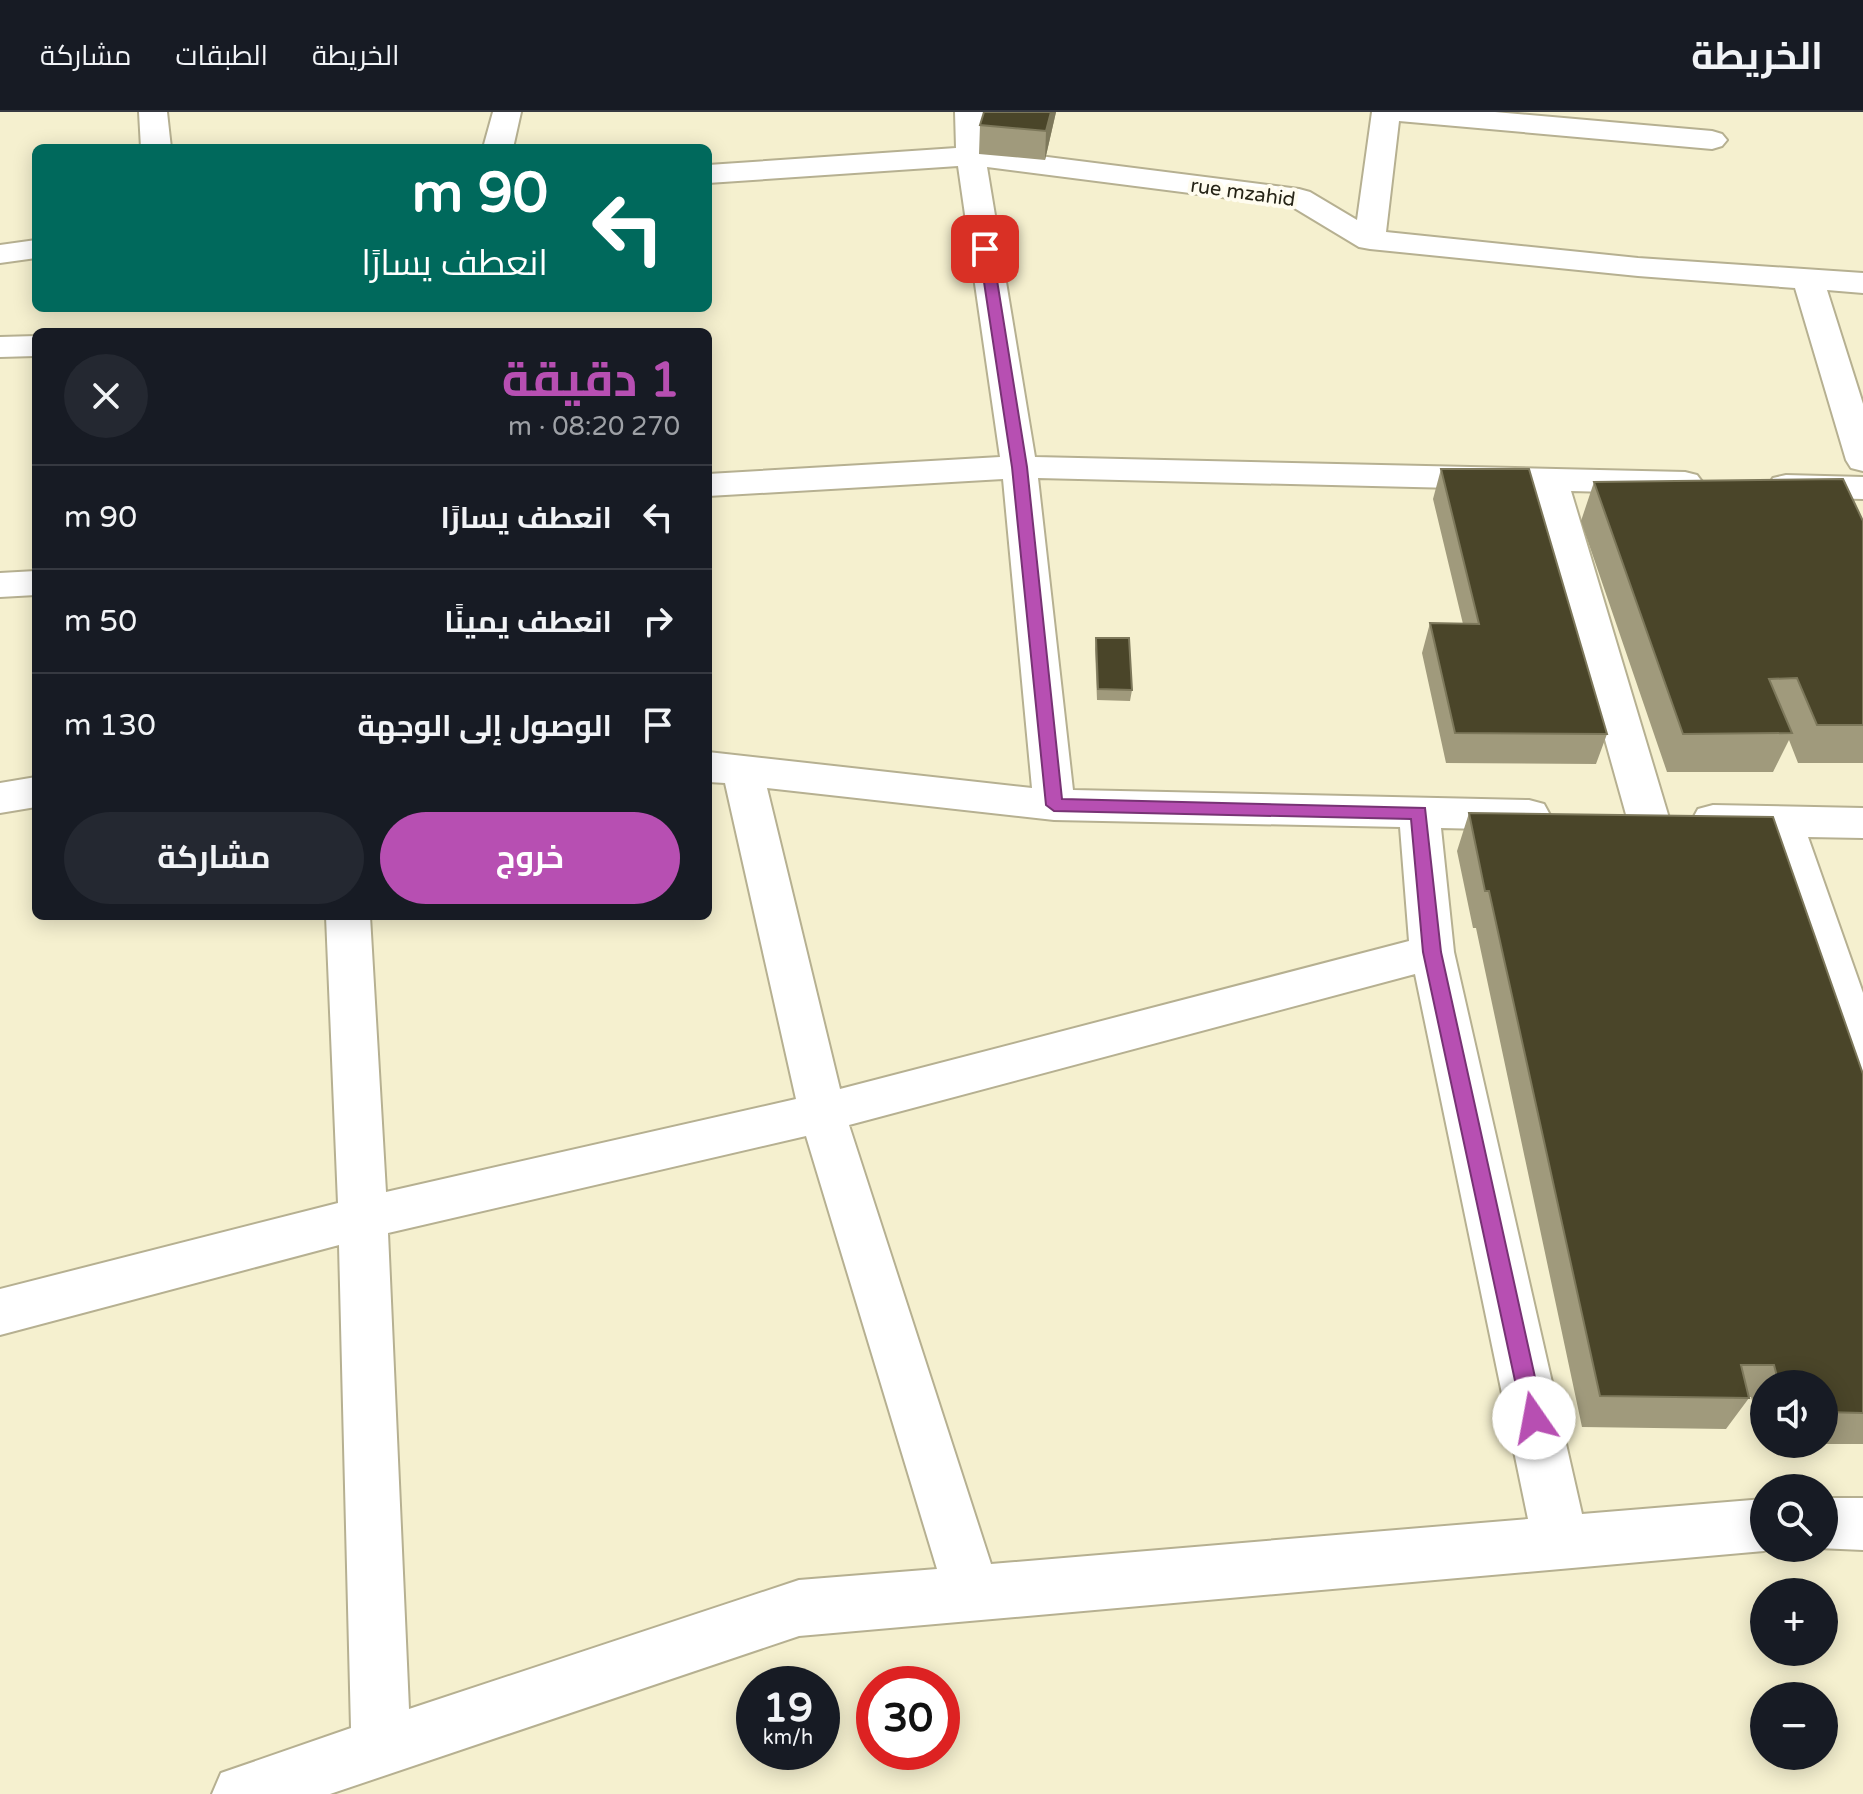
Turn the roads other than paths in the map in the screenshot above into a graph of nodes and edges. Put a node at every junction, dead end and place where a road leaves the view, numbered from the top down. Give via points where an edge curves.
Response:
1 (153, 112) edge
2 (507, 112) edge
3 (969, 112) edge
4 (1386, 112) edge
5 (1398, 112) edge
6 (1712, 140) dead end
7 (156, 144) edge
8 (499, 144) edge
9 (971, 156) junction
10 (712, 174) edge
11 (1370, 240) junction
12 (32, 250) edge
13 (0, 254) edge
14 (1808, 279) junction
15 (1863, 283) edge
16 (32, 346) edge
17 (0, 347) edge
18 (1863, 460) edge
19 (1019, 467) junction
20 (1550, 480) junction
21 (712, 485) edge
22 (1863, 488) edge
23 (32, 583) edge
24 (0, 585) edge
25 (726, 769) edge
26 (32, 793) edge
27 (0, 798) edge
28 (1054, 805) junction
29 (1419, 813) junction
30 (1648, 818) junction
31 (1781, 821) junction
32 (1863, 823) edge
33 (348, 920) edge
34 (1432, 952) junction
35 (1863, 1058) edge
36 (822, 1113) junction
37 (363, 1218) junction
38 (0, 1312) edge
39 (1838, 1524) edge
40 (1863, 1524) edge
41 (1750, 1526) edge
42 (1561, 1543) junction
43 (972, 1593) junction
44 (381, 1749) junction
45 (242, 1794) edge

1 - 7 street
2 - 8 street
3 - 9 street
4 - 11 street
5 - 6 street
9 - 10 street, rue mzahid
9 - 11 street, rue mzahid via 1299,198
9 - 19 street
11 - 14 street, rue mzahid
12 - 13 street
14 - 15 street, rue mzahid
14 - 18 street
16 - 17 street
19 - 20 street
19 - 21 street
19 - 28 street
20 - 22 street
20 - 30 street
23 - 24 street
25 - 28 street
25 - 36 street
26 - 27 street
28 - 29 street
29 - 30 street
29 - 34 street
30 - 31 street
31 - 32 street
31 - 35 street
33 - 37 street
34 - 36 street
34 - 42 street
36 - 37 street
36 - 43 street
37 - 38 street
37 - 44 street
39 - 40 street
41 - 42 street
42 - 43 street
43 - 44 street via 799,1608
44 - 45 street

